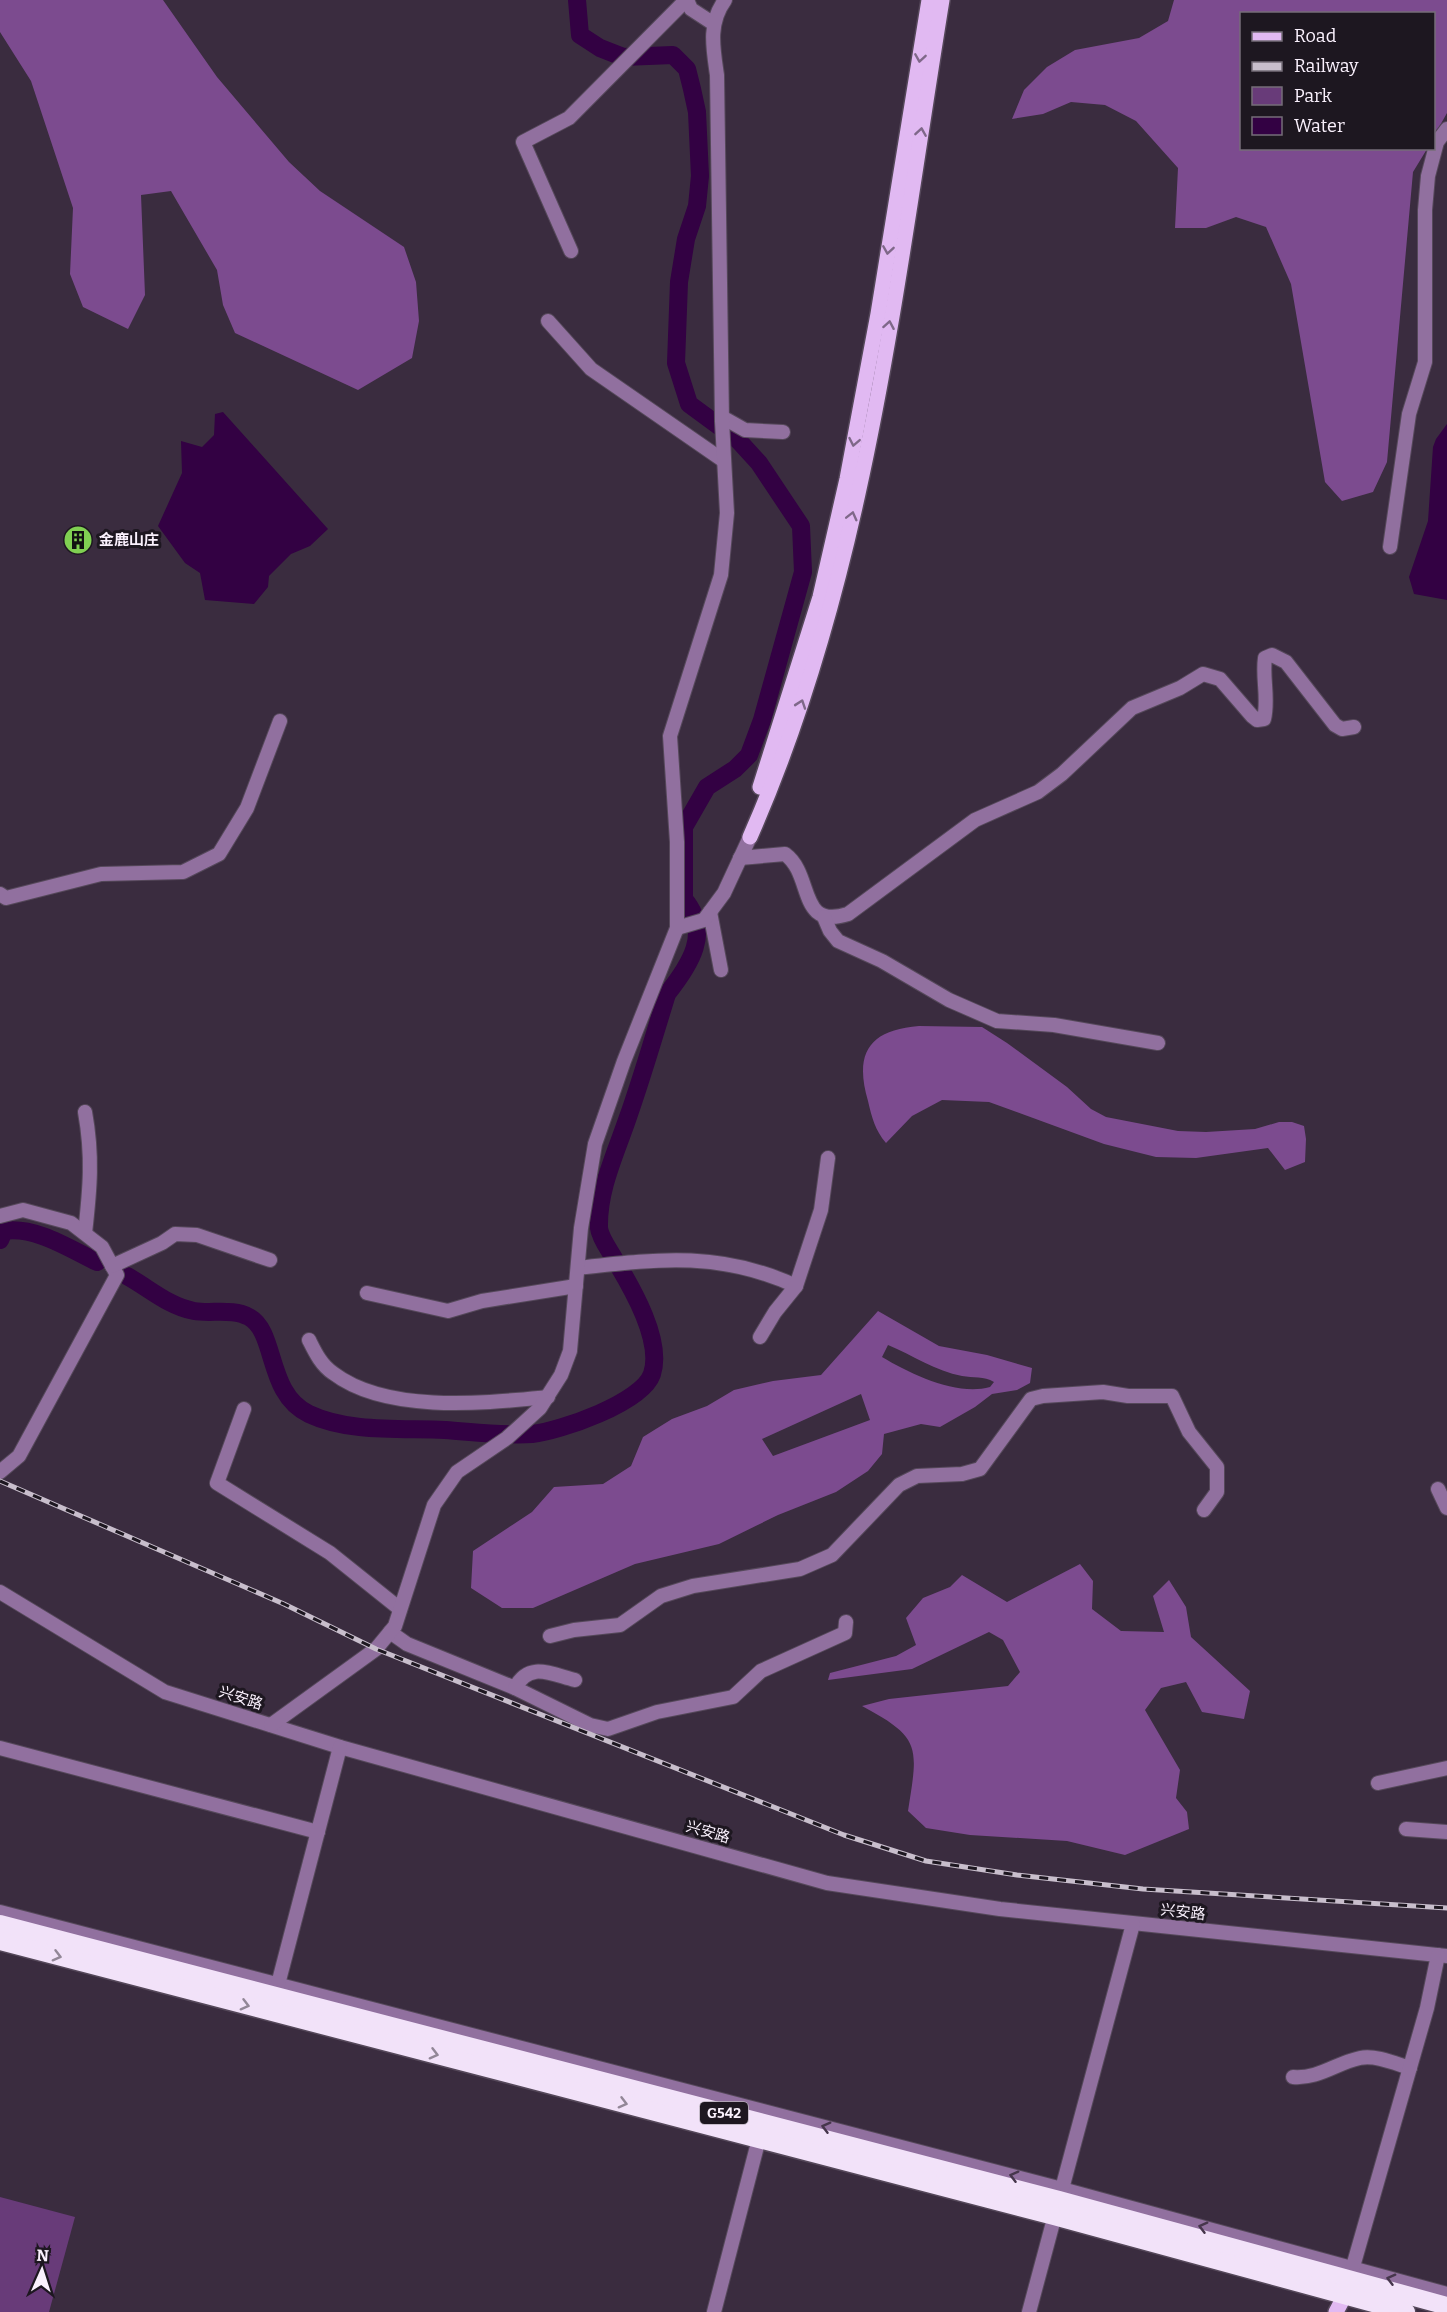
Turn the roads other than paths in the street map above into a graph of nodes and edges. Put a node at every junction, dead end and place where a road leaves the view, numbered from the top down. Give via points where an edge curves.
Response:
1 (686, 0) edge
2 (725, 0) edge
3 (929, 0) edge
4 (942, 0) edge
5 (714, 24) junction
6 (1447, 129) edge
7 (1435, 150) edge
8 (1435, 150) edge
9 (571, 251) dead end
10 (548, 321) dead end
11 (722, 419) junction
12 (783, 432) dead end
13 (724, 461) junction
14 (1390, 547) dead end
15 (280, 721) dead end
16 (1354, 727) dead end
17 (750, 837) junction
18 (740, 858) junction
19 (0, 894) edge
20 (707, 916) junction
21 (824, 917) junction
22 (684, 926) junction
23 (721, 970) dead end
24 (1158, 1043) dead end
25 (85, 1112) dead end
26 (828, 1158) dead end
27 (0, 1216) edge
28 (85, 1233) junction
29 (270, 1260) dead end
30 (112, 1266) junction
31 (578, 1269) junction
32 (576, 1286) junction
33 (796, 1286) junction
34 (367, 1293) dead end
35 (760, 1337) dead end
36 (309, 1340) dead end
37 (548, 1397) junction
38 (244, 1408) dead end
39 (0, 1472) edge
40 (1438, 1489) dead end
41 (1447, 1509) edge
42 (1204, 1510) dead end
43 (0, 1592) edge
44 (400, 1609) junction
45 (846, 1623) dead end
46 (390, 1632) junction
47 (550, 1636) dead end
48 (575, 1680) dead end
49 (515, 1688) junction
50 (271, 1725) junction
51 (340, 1747) junction
52 (0, 1748) edge
53 (1447, 1767) edge
54 (1378, 1783) dead end
55 (1406, 1829) dead end
56 (318, 1832) junction
57 (1447, 1832) edge
58 (0, 1912) edge
59 (0, 1924) edge
60 (1133, 1924) junction
61 (0, 1941) edge
62 (1442, 1956) edge
63 (275, 1997) junction
64 (1410, 2068) junction
65 (1293, 2077) dead end
66 (761, 2131) junction
67 (1058, 2202) junction
68 (1348, 2289) edge
69 (1447, 2294) edge
70 (1447, 2306) edge
71 (714, 2312) edge
72 (1029, 2312) edge
73 (1336, 2312) edge
74 (1406, 2312) edge

1 - 5 street via 691,9
1 - 9 street via 569,118 523,142
2 - 5 street via 716,12
3 -> 17 main road via 847,479 820,597 753,808
17 -> 4 main road via 802,701 861,482
5 - 11 street
6 - 8 street
7 - 14 street via 1425,210 1425,362 1409,414
10 - 13 street via 591,369
11 - 12 street via 746,430
11 - 13 street
13 - 22 street via 727,513 721,575 670,736
15 - 19 street via 247,808 219,854 183,872 101,874 6,898
16 - 21 street via 1342,729 1335,725 1280,657 1265,658 1264,719 1252,716 1220,679 1203,675 1132,708 1038,792 975,820 848,914
17 - 18 street
18 - 20 street via 724,893
18 - 21 street via 785,854 802,877 814,910
20 - 22 street
20 - 23 street
21 - 24 street via 838,941 997,1022 1054,1025
22 - 31 street via 624,1061 596,1144
25 - 28 street via 92,1147
26 - 33 street via 820,1210
27 - 28 street via 23,1210 71,1223
28 - 30 street via 102,1247
29 - 30 street via 197,1235 175,1234
30 - 39 street via 117,1275 30,1436 19,1456
31 - 32 street
31 - 33 street via 697,1259 768,1273
32 - 34 street via 482,1301 448,1311
32 - 37 street via 570,1351
33 - 35 street
36 - 37 street via 332,1373 354,1386 395,1397 443,1403
37 - 44 street via 510,1435 457,1472 434,1505
38 - 44 street via 218,1483 330,1553
40 - 41 street
42 - 47 street via 1217,1492 1218,1467 1189,1432 1172,1396 1103,1392 1043,1396 1031,1400 980,1469 917,1476 899,1485 832,1554 818,1563 693,1586 661,1596 620,1625
43 - 50 street, 兴安路 via 165,1692
44 - 46 street
45 - 49 street via 845,1633 761,1671 733,1697 657,1712 608,1729 590,1725
46 - 49 street via 407,1644
46 - 50 street via 376,1649
48 - 49 street via 532,1671 521,1676
50 - 51 street, 兴安路
51 - 56 street
51 - 60 street, 兴安路 via 827,1882 1000,1909
52 - 56 street
53 - 54 street
55 - 57 street
56 - 63 street
58 - 63 street
59 - 63 highway, G542
60 - 62 street, 兴安路
60 - 67 street
61 -> 63 highway, G542
62 - 64 street
63 - 66 highway, G542
67 -> 63 street
64 - 65 street via 1361,2058 1307,2078
64 - 68 street
66 - 67 highway, G542
66 - 71 street
67 - 68 highway, G542
67 - 72 street
69 -> 68 street
68 - 70 highway, G542
68 - 73 main road
68 - 74 highway, G542

